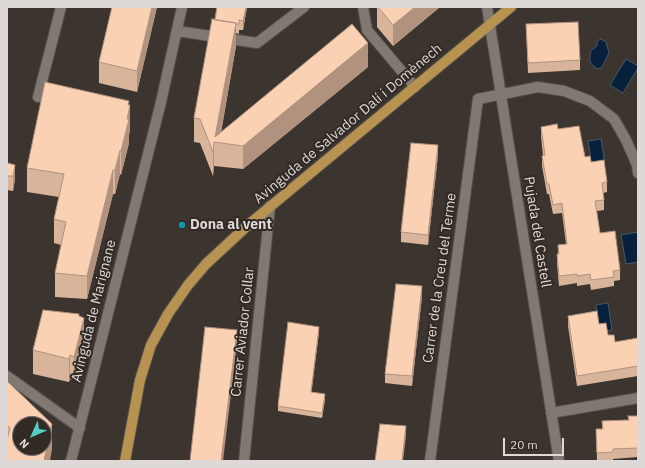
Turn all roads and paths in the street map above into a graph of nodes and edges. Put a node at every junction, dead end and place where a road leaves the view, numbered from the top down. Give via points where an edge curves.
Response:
1 (61, 7) edge
2 (182, 7) edge
3 (304, 7) edge
4 (363, 7) edge
5 (486, 7) edge
6 (511, 7) edge
7 (489, 25) junction
8 (177, 30) junction
9 (415, 86) junction
10 (501, 94) junction
11 (38, 97) dead end
12 (638, 173) edge
13 (270, 206) junction
14 (7, 376) edge
15 (638, 398) edge
16 (551, 413) junction
17 (80, 428) junction
18 (71, 461) edge
19 (125, 461) edge
20 (244, 461) edge
21 (430, 461) edge
22 (558, 461) edge

1 - 11 street
2 - 8 street, Avinguda de Marignane
3 - 8 street via 257,42
4 - 9 street via 367,30
5 - 7 street, Pujada del Castell
6 - 7 main road, Avinguda de Salvador Dalí i Domènech
7 - 9 main road, Avinguda de Salvador Dalí i Domènech
7 - 10 street, Pujada del Castell
8 - 17 street, Avinguda de Marignane
9 - 13 main road, Avinguda de Salvador Dalí i Domènech
10 - 12 street via 538,87 564,91 590,101 614,119 626,140
10 - 16 street, Pujada del Castell
10 - 21 street, Carrer de la Creu del Terme via 478,99
13 - 19 main road, Avinguda de Salvador Dalí i Domènech via 206,264 188,285 158,331 140,380
13 - 20 street, Carrer Aviador Collar
14 - 17 street
15 - 16 street
16 - 22 street, Pujada del Castell
17 - 18 street, Avinguda de Marignane

